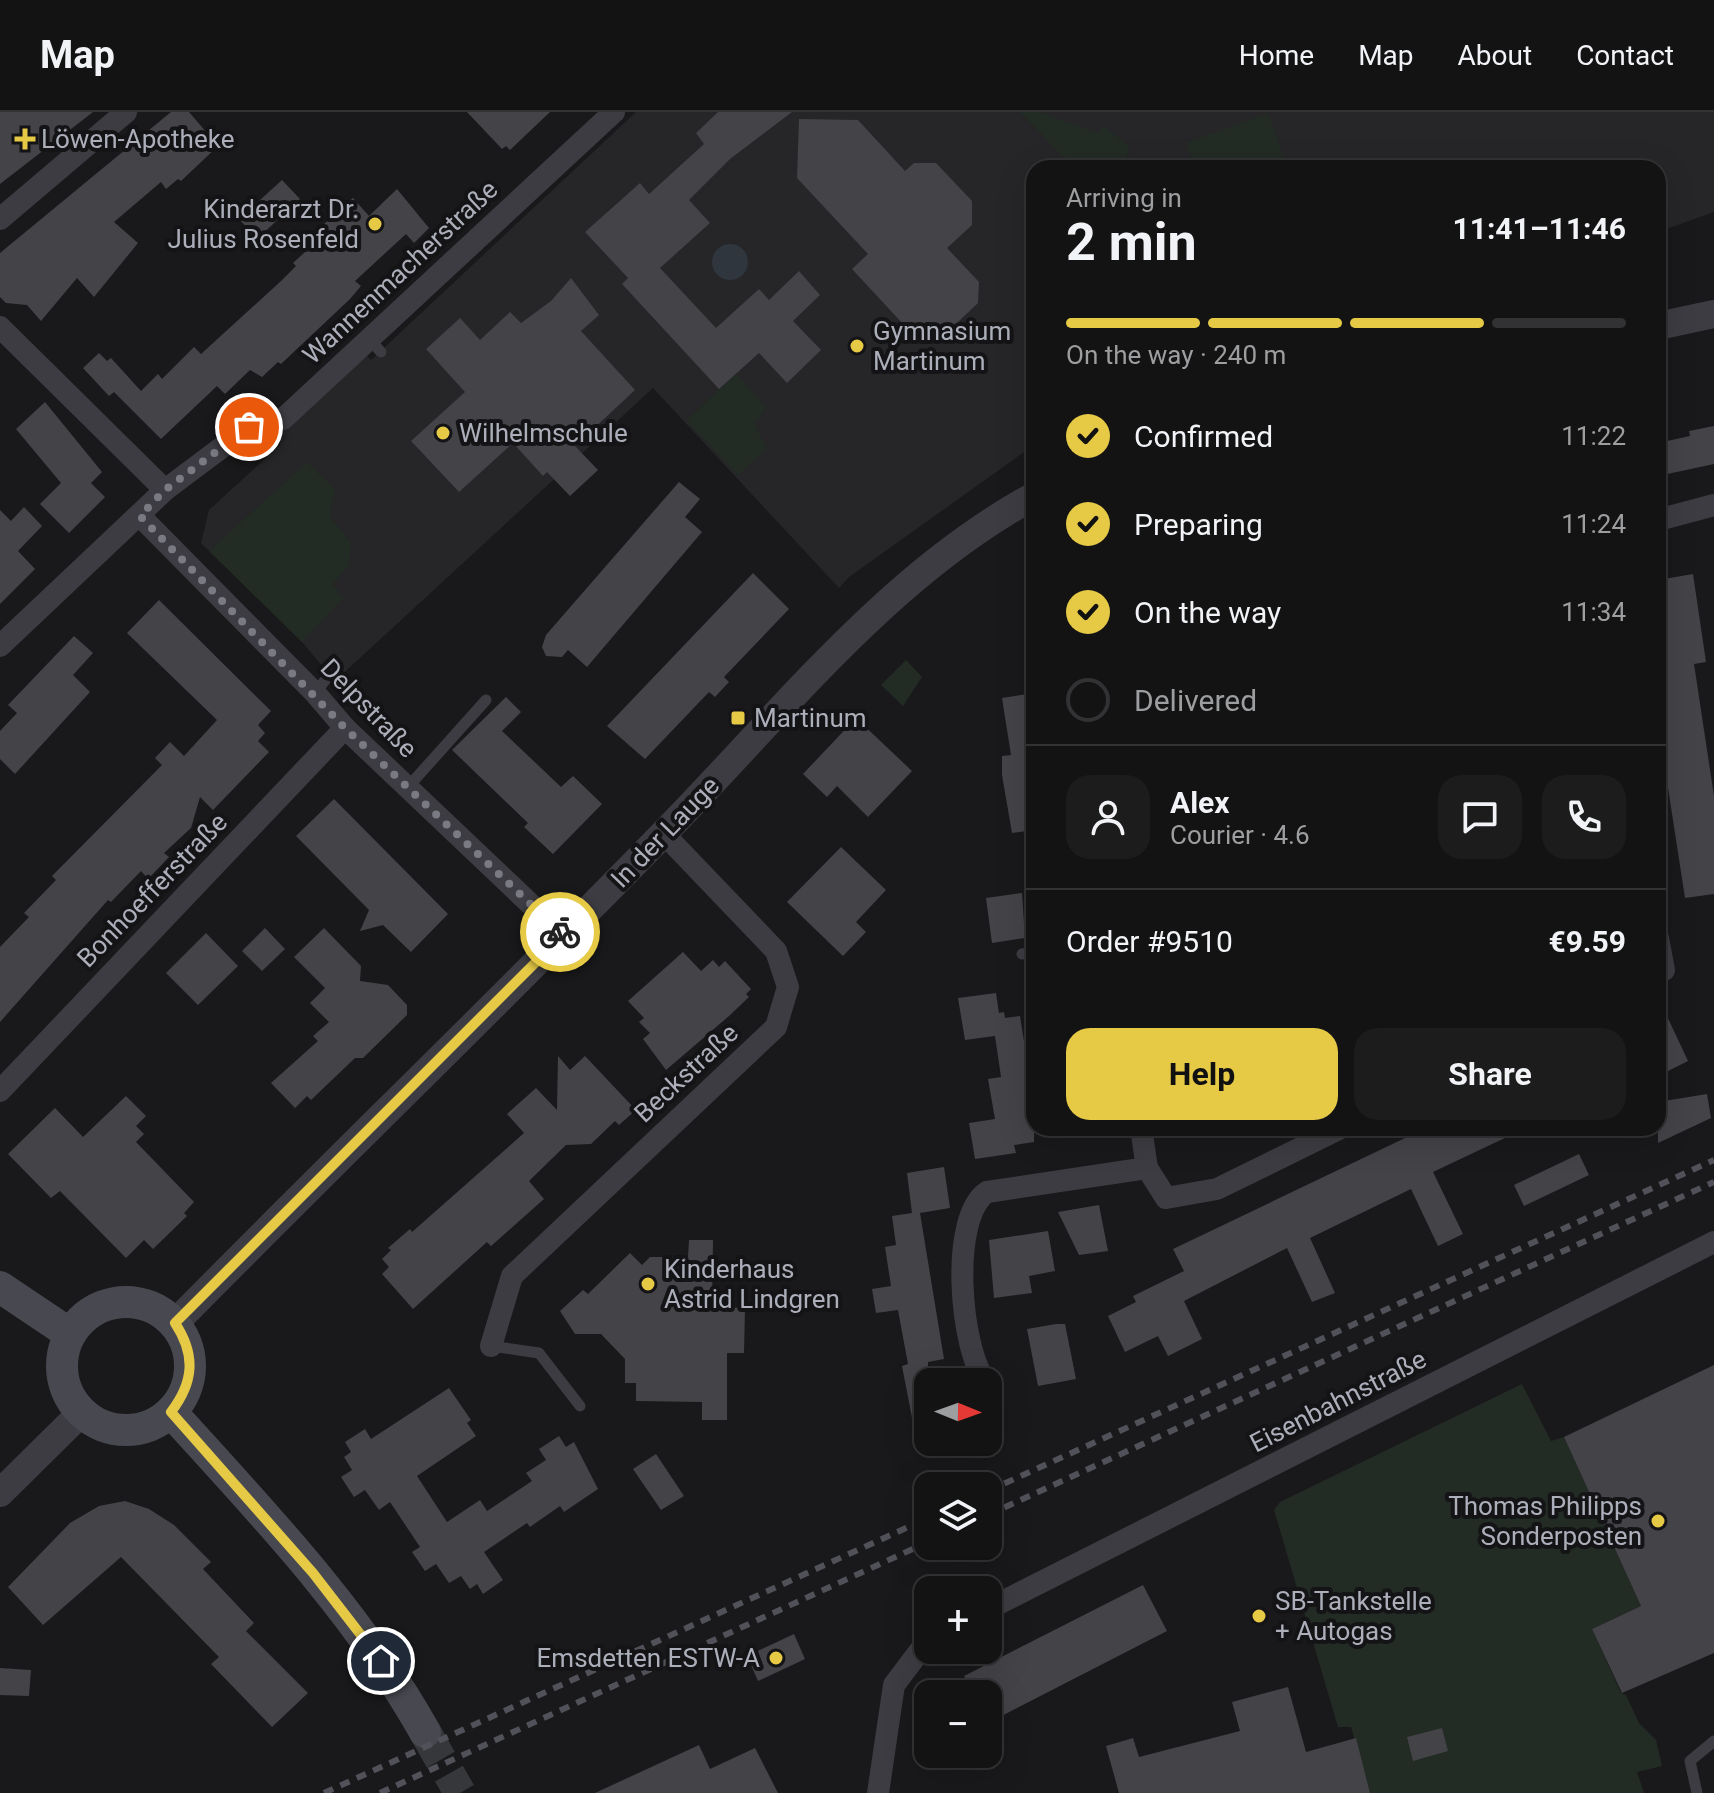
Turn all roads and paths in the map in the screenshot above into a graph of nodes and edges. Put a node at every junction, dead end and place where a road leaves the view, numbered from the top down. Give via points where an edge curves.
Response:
1 (126, 112) edge
2 (614, 112) edge
3 (0, 219) edge
4 (1714, 314) edge
5 (1666, 324) edge
6 (0, 327) edge
7 (165, 490) junction
8 (1026, 501) edge
9 (1714, 505) edge
10 (140, 516) junction
11 (1666, 518) edge
12 (0, 646) edge
13 (330, 674) dead end
14 (315, 693) junction
15 (486, 700) dead end
16 (345, 728) junction
17 (408, 787) junction
18 (664, 834) junction
19 (563, 935) junction
20 (0, 1091) edge
21 (1142, 1136) edge
22 (1325, 1136) edge
23 (1147, 1168) junction
24 (1714, 1242) edge
25 (0, 1287) edge
26 (175, 1323) junction
27 (70, 1334) junction
28 (491, 1346) joint
29 (977, 1368) edge
30 (580, 1406) dead end
31 (171, 1412) junction
32 (81, 1413) junction
33 (0, 1493) edge
34 (1002, 1602) edge
35 (914, 1659) edge
36 (425, 1732) tunnel mouth
37 (1714, 1741) edge
38 (878, 1793) edge
39 (1697, 1793) edge

1 - 3 street
2 - 7 street, Wannenmacherstraße via 375,345 283,419 249,427
4 - 5 street
6 - 7 street
7 - 10 street, Wannenmacherstraße
8 - 18 street, In der Lauge via 981,527 891,600
9 - 11 street
10 - 12 street, Wannenmacherstraße
10 - 14 street, Delpstraße
13 - 14 lane
14 - 16 street, Delpstraße
15 - 17 lane
16 - 17 street, Delpstraße
16 - 20 street, Bonhoefferstraße
17 - 19 street, Delpstraße
18 - 19 street, In der Lauge
18 - 28 street, Beckstraße via 776,951 788,987 776,1027 512,1276
19 - 26 street, In der Lauge
21 - 23 street
22 - 23 street via 1217,1189 1166,1198
23 - 29 street via 987,1192 975,1200 967,1220 962,1296
24 - 34 street, Eisenbahnstraße
25 - 27 main road
26 - 27 main road via 146,1304 111,1302 80,1320
26 - 31 main road via 191,1359 183,1397
27 - 32 main road via 62,1375
28 - 30 lane via 539,1353
31 - 32 main road via 158,1422 127,1430 110,1428
31 - 36 main road via 313,1573 397,1683
32 - 33 street
35 - 38 street via 894,1685
37 - 39 lane via 1690,1761

